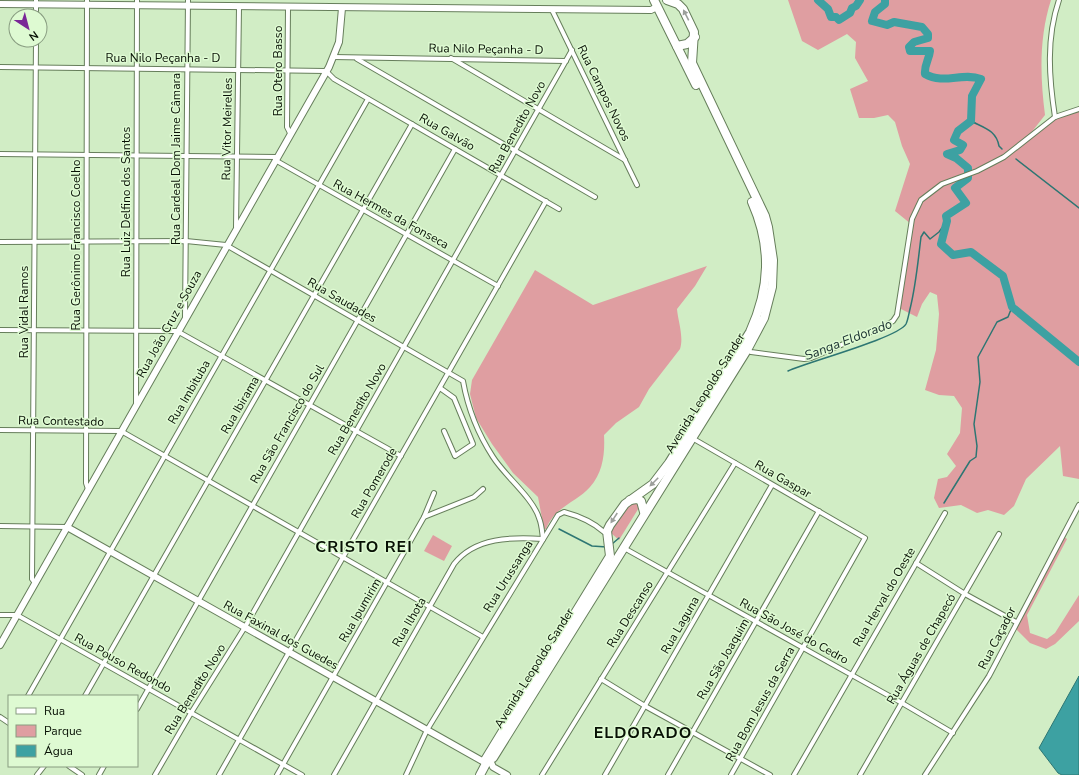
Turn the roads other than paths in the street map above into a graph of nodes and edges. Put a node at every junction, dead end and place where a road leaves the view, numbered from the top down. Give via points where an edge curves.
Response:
1 (264, 0) edge
2 (1059, 0) edge
3 (668, 1) edge
4 (36, 2) edge
5 (87, 3) edge
6 (137, 3) edge
7 (188, 3) edge
8 (0, 4) edge
9 (655, 4) edge
10 (239, 7) junction
11 (264, 8) junction
12 (288, 8) junction
13 (342, 8) junction
14 (552, 10) junction
15 (695, 36) junction
16 (677, 46) junction
17 (36, 48) edge
18 (572, 50) junction
19 (333, 57) junction
20 (450, 58) junction
21 (357, 59) junction
22 (566, 61) junction
23 (0, 67) edge
24 (36, 67) junction
25 (87, 67) junction
26 (137, 68) junction
27 (187, 68) junction
28 (238, 68) junction
29 (288, 69) junction
30 (326, 71) junction
31 (368, 98) junction
32 (1079, 109) edge
33 (539, 110) junction
34 (1055, 117) junction
35 (412, 124) junction
36 (290, 133) junction
37 (455, 149) junction
38 (515, 151) junction
39 (0, 154) edge
40 (35, 154) junction
41 (87, 155) junction
42 (136, 155) junction
43 (186, 156) junction
44 (237, 157) junction
45 (276, 158) junction
46 (625, 160) junction
47 (501, 176) junction
48 (319, 185) junction
49 (637, 185) dead end
50 (595, 197) dead end
51 (546, 201) junction
52 (559, 209) dead end
53 (363, 210) junction
54 (236, 227) junction
55 (407, 234) junction
56 (136, 241) junction
57 (186, 241) junction
58 (0, 242) edge
59 (34, 242) junction
60 (86, 242) junction
61 (226, 245) junction
62 (453, 260) junction
63 (271, 270) junction
64 (498, 286) junction
65 (314, 296) junction
66 (185, 317) junction
67 (358, 321) junction
68 (0, 330) edge
69 (34, 330) junction
70 (86, 331) junction
71 (135, 331) junction
72 (177, 331) junction
73 (404, 347) junction
74 (746, 350) junction
75 (222, 356) junction
76 (449, 373) junction
77 (265, 380) junction
78 (440, 388) junction
79 (136, 405) junction
80 (310, 405) junction
81 (0, 430) edge
82 (33, 430) junction
83 (86, 431) junction
84 (121, 431) junction
85 (356, 431) junction
86 (444, 431) dead end
87 (692, 438) junction
88 (165, 456) junction
89 (401, 456) junction
90 (735, 463) junction
91 (208, 481) junction
92 (772, 485) junction
93 (88, 489) junction
94 (483, 489) dead end
95 (434, 493) dead end
96 (628, 501) junction
97 (1079, 505) edge
98 (252, 506) junction
99 (644, 512) junction
100 (819, 512) junction
101 (945, 513) dead end
102 (424, 517) junction
103 (0, 526) edge
104 (33, 526) junction
105 (67, 527) junction
106 (299, 532) junction
107 (999, 534) dead end
108 (608, 535) junction
109 (864, 538) joint
110 (543, 539) junction
111 (623, 548) junction
112 (110, 551) junction
113 (343, 557) junction
114 (916, 563) junction
115 (668, 572) junction
116 (154, 576) junction
117 (387, 582) junction
118 (35, 583) junction
119 (965, 594) junction
120 (709, 595) junction
121 (198, 601) junction
122 (430, 606) junction
123 (0, 615) edge
124 (17, 615) junction
125 (756, 621) junction
126 (1016, 622) junction
127 (245, 627) junction
128 (483, 637) junction
129 (60, 639) junction
130 (0, 645) edge
131 (803, 647) junction
132 (289, 652) junction
133 (104, 664) junction
134 (851, 674) junction
135 (333, 677) junction
136 (601, 679) junction
137 (148, 689) junction
138 (29, 695) edge
139 (86, 695) edge
140 (376, 701) junction
141 (902, 703) junction
142 (645, 706) junction
143 (138, 707) edge
144 (191, 713) junction
145 (427, 730) junction
146 (692, 732) junction
147 (953, 733) junction
148 (239, 740) junction
149 (740, 759) junction
150 (487, 760) junction
151 (283, 764) junction
152 (43, 767) edge
153 (70, 767) edge
154 (37, 775) edge
155 (82, 775) edge
156 (155, 775) edge
157 (219, 775) edge
158 (277, 775) edge
159 (302, 775) edge
160 (334, 775) edge
161 (406, 775) edge
162 (479, 775) edge
163 (507, 775) edge
164 (542, 775) edge
165 (605, 775) edge
166 (668, 775) edge
167 (731, 775) edge
168 (770, 775) edge
169 (794, 775) edge
170 (860, 775) edge
171 (925, 775) edge

1 - 11 street
2 - 34 street via 1051,36 1050,59 1050,86
3 - 9 highway
15 -> 3 highway, Avenida Leopoldo Sander via 683,9 678,4
4 - 5 street
4 - 8 street
5 - 6 street
5 - 25 street, Rua Gerônimo Francisco Coelho
6 - 7 street
6 - 26 street, Rua Luiz Delfino dos Santos
7 - 10 street
7 - 27 street, Rua Cardeal Dom Jaime Câmara
9 - 14 street via 651,10
9 - 16 highway, Avenida Leopoldo Sander
10 - 11 street
10 - 28 street, Rua Vitor Meirelles
11 - 12 street
12 - 13 street
12 - 29 street, Rua Otero Basso
13 - 14 street
13 - 19 street, Rua João Cruz e Souza via 339,42
14 - 18 street, Rua Campos Novos
15 - 16 highway via 687,44
15 - 74 highway, Avenida Leopoldo Sander via 692,63 765,216 770,241 772,287 764,318
16 -> 96 highway, Avenida Leopoldo Sander via 764,233 767,257 764,294 750,332 669,463 653,484
17 - 24 street, Rua Vidal Ramos
18 - 22 street, Rua Benedito Novo
18 - 46 street, Rua Campos Novos
19 - 21 street, Rua Nilo Peçanha - D
19 - 30 street, Rua João Cruz e Souza
20 - 21 street, Rua Nilo Peçanha - D
20 - 22 street, Rua Nilo Peçanha - D
20 - 33 street
21 - 38 street
22 - 33 street, Rua Benedito Novo
23 - 24 street, Rua Nilo Peçanha - D
24 - 25 street, Rua Nilo Peçanha - D
24 - 40 street, Rua Vidal Ramos
25 - 26 street, Rua Nilo Peçanha - D
25 - 41 street, Rua Gerônimo Francisco Coelho
26 - 27 street, Rua Nilo Peçanha - D
26 - 42 street, Rua Luiz Delfino dos Santos
27 - 28 street, Rua Nilo Peçanha - D
27 - 43 street, Rua Cardeal Dom Jaime Câmara
28 - 29 street, Rua Nilo Peçanha - D
28 - 44 street, Rua Vitor Meirelles
29 - 30 street, Rua Nilo Peçanha - D
29 - 36 street, Rua Otero Basso via 287,127
30 - 31 street, Rua Galvão via 334,79
30 - 36 street, Rua João Cruz e Souza
31 - 35 street, Rua Galvão
31 - 48 street, Rua Imbituba
32 - 34 street
33 - 38 street, Rua Benedito Novo
33 - 46 street
34 - 74 street via 1004,157 942,184 928,193 915,209 898,308 892,321 886,326 811,358
35 - 37 street, Rua Galvão
35 - 53 street, Rua Ibirama
36 - 45 street, Rua João Cruz e Souza
37 - 47 street, Rua Galvão
37 - 55 street, Rua São Francisco do Sul
38 - 47 street, Rua Benedito Novo
38 - 50 street
39 - 40 street, Rua Hermes da Fonseca
40 - 41 street, Rua Hermes da Fonseca
40 - 59 street, Rua Vidal Ramos
41 - 42 street, Rua Hermes da Fonseca
41 - 60 street, Rua Gerônimo Francisco Coelho
42 - 43 street, Rua Hermes da Fonseca
42 - 56 street, Rua Luiz Delfino dos Santos
43 - 44 street, Rua Hermes da Fonseca
43 - 57 street, Rua Cardeal Dom Jaime Câmara
44 - 45 street, Rua Hermes da Fonseca
44 - 54 street, Rua Vitor Meirelles
45 - 48 street, Rua Hermes da Fonseca
45 - 54 street, Rua João Cruz e Souza
46 - 49 street, Rua Campos Novos
47 - 51 street, Rua Galvão
47 - 62 street, Rua Benedito Novo
48 - 53 street, Rua Hermes da Fonseca
48 - 63 street, Rua Imbituba
51 - 52 street, Rua Galvão
51 - 64 street, Rua Pomerode
53 - 55 street, Rua Hermes da Fonseca
53 - 65 street, Rua Ibirama
54 - 61 street, Rua João Cruz e Souza
55 - 62 street, Rua Hermes da Fonseca
55 - 67 street, Rua São Francisco do Sul
56 - 57 street
56 - 60 street
56 - 71 street, Rua Luiz Delfino dos Santos
57 - 61 street
57 - 66 street, Rua Cardeal Dom Jaime Câmara
58 - 59 street
59 - 60 street
59 - 69 street, Rua Vidal Ramos
60 - 70 street, Rua Gerônimo Francisco Coelho
61 - 63 street, Rua Saudades
61 - 66 street, Rua João Cruz e Souza
62 - 64 street, Rua Hermes da Fonseca
62 - 73 street, Rua Benedito Novo
63 - 65 street, Rua Saudades
63 - 75 street, Rua Imbituba
64 - 76 street, Rua Pomerode
65 - 67 street, Rua Saudades
65 - 77 street, Rua Ibirama
66 - 72 street, Rua João Cruz e Souza
67 - 73 street, Rua Saudades
67 - 80 street, Rua São Francisco do Sul
68 - 69 street
69 - 70 street
69 - 82 street, Rua Vidal Ramos
70 - 71 street
70 - 83 street, Rua Gerônimo Francisco Coelho
71 - 72 street
71 - 79 street, Rua Luiz Delfino dos Santos
72 - 75 street
72 - 79 street, Rua João Cruz e Souza
73 - 76 street, Rua Saudades
73 - 85 street, Rua Benedito Novo
74 - 87 highway, Avenida Leopoldo Sander
75 - 77 street
75 - 88 street, Rua Imbituba
76 - 78 street, Rua Pomerode
76 - 110 street, Rua Urussanga via 463,382 468,406 484,440 494,458 539,517
77 - 80 street
77 - 91 street, Rua Ibirama
78 - 86 street via 454,398 473,444 455,456
78 - 89 street, Rua Pomerode
79 - 84 street, Rua João Cruz e Souza
80 - 85 street
80 - 98 street, Rua São Francisco do Sul
81 - 82 street, Rua Contestado
82 - 83 street, Rua Contestado
82 - 104 street, Rua Vidal Ramos
83 - 84 street, Rua Contestado
83 - 93 street, Rua Gerônimo Francisco Coelho
84 - 88 street
84 - 93 street, Rua João Cruz e Souza
85 - 89 street
85 - 106 street, Rua Benedito Novo
87 - 90 street, Rua Gaspar
87 - 99 highway, Avenida Leopoldo Sander
88 - 91 street
88 - 112 street, Rua Imbituba
89 - 113 street, Rua Pomerode
90 - 92 street, Rua Gaspar
90 - 115 street, Rua Descanso
91 - 98 street
91 - 116 street, Rua Ibirama
92 - 100 street, Rua Gaspar
92 - 120 street, Rua Laguna
93 - 105 street, Rua João Cruz e Souza
94 - 102 street via 474,497
95 - 102 street, Rua Ipumirim
96 - 99 highway via 641,501
96 -> 108 highway, Avenida Leopoldo Sander via 621,508
97 - 126 street, Rua Caçador
98 - 106 street
98 - 121 street, Rua São Francisco do Sul
99 - 111 highway, Avenida Leopoldo Sander
100 - 109 street, Rua Gaspar
100 - 125 street, Rua São Joaquim
101 - 114 street, Rua Herval do Oeste
102 - 117 street, Rua Ipumirim
103 - 104 street
104 - 105 street
104 - 118 street, Rua Vidal Ramos via 32,579
105 - 112 street, Rua Faxinal dos Guedes
105 - 118 street, Rua João Cruz e Souza
106 - 113 street
106 - 127 street, Rua Benedito Novo
107 - 119 street, Rua Águas de Chapecó
108 - 110 street via 588,521 564,512 555,519
108 - 111 highway via 612,545
108 - 150 highway, Avenida Leopoldo Sander via 610,556
109 - 131 street, Rua Bom Jesus da Serra
110 - 122 street, Rua Ilhota via 498,539 460,555
110 - 128 street, Rua Urussanga
111 - 115 street, Rua São José do Cedro
111 - 150 highway, Avenida Leopoldo Sander via 493,758
112 - 116 street, Rua Faxinal dos Guedes
112 - 129 street, Rua Imbituba
113 - 117 street
113 - 132 street, Rua Pomerode
114 - 119 street
114 - 134 street, Rua Herval do Oeste
115 - 120 street, Rua São José do Cedro
115 - 136 street, Rua Descanso
116 - 121 street, Rua Faxinal dos Guedes
116 - 133 street, Rua Ibirama
117 - 122 street
117 - 135 street, Rua Ipumirim
118 - 124 street, Rua João Cruz e Souza
119 - 126 street
119 - 141 street, Rua Águas de Chapecó
120 - 125 street, Rua São José do Cedro
120 - 142 street, Rua Laguna
121 - 127 street, Rua Faxinal dos Guedes
121 - 137 street, Rua São Francisco do Sul
122 - 128 street
122 - 140 street, Rua Ilhota
123 - 124 street
124 - 129 street, Rua Pouso Redondo
124 - 130 street, Rua João Cruz e Souza
125 - 131 street, Rua São José do Cedro
125 - 146 street, Rua São Joaquim
126 - 147 street, Rua Caçador via 988,676
127 - 132 street, Rua Faxinal dos Guedes
127 - 144 street, Rua Benedito Novo
128 - 145 street, Rua Urussanga
129 - 133 street, Rua Pouso Redondo
129 - 138 street, Rua Imbituba
131 - 134 street, Rua São José do Cedro
131 - 149 street, Rua Bom Jesus da Serra
132 - 135 street, Rua Faxinal dos Guedes
132 - 148 street, Rua Pomerode
133 - 137 street, Rua Pouso Redondo
133 - 139 street, Rua Ibirama
134 - 141 street, Rua São José do Cedro
134 - 169 street, Rua Herval do Oeste
135 - 140 street, Rua Faxinal dos Guedes
135 - 151 street, Rua Ipumirim
136 - 142 street
136 - 164 street, Rua Descanso
137 - 143 street, Rua São Francisco do Sul
137 - 144 street, Rua Pouso Redondo
140 - 145 street, Rua Faxinal dos Guedes
140 - 160 street, Rua Ilhota
141 - 147 street, Rua São José do Cedro
141 - 170 street, Rua Águas de Chapecó
142 - 146 street
142 - 165 street, Rua Laguna
144 - 148 street, Rua Pouso Redondo
144 - 156 street, Rua Benedito Novo
145 - 150 street, Rua Faxinal dos Guedes
145 - 161 street, Rua Urussanga
146 - 149 street
146 - 166 street, Rua São Joaquim
147 - 171 street, Rua Caçador
148 - 151 street, Rua Pouso Redondo
148 - 157 street, Rua Pomerode
149 - 167 street, Rua Bom Jesus da Serra
149 - 168 street
150 - 162 highway, Avenida Leopoldo Sander
150 - 163 street, Rua Faxinal dos Guedes
151 - 158 street, Rua Ipumirim
151 - 159 street, Rua Pouso Redondo
152 - 154 street
153 - 155 street

